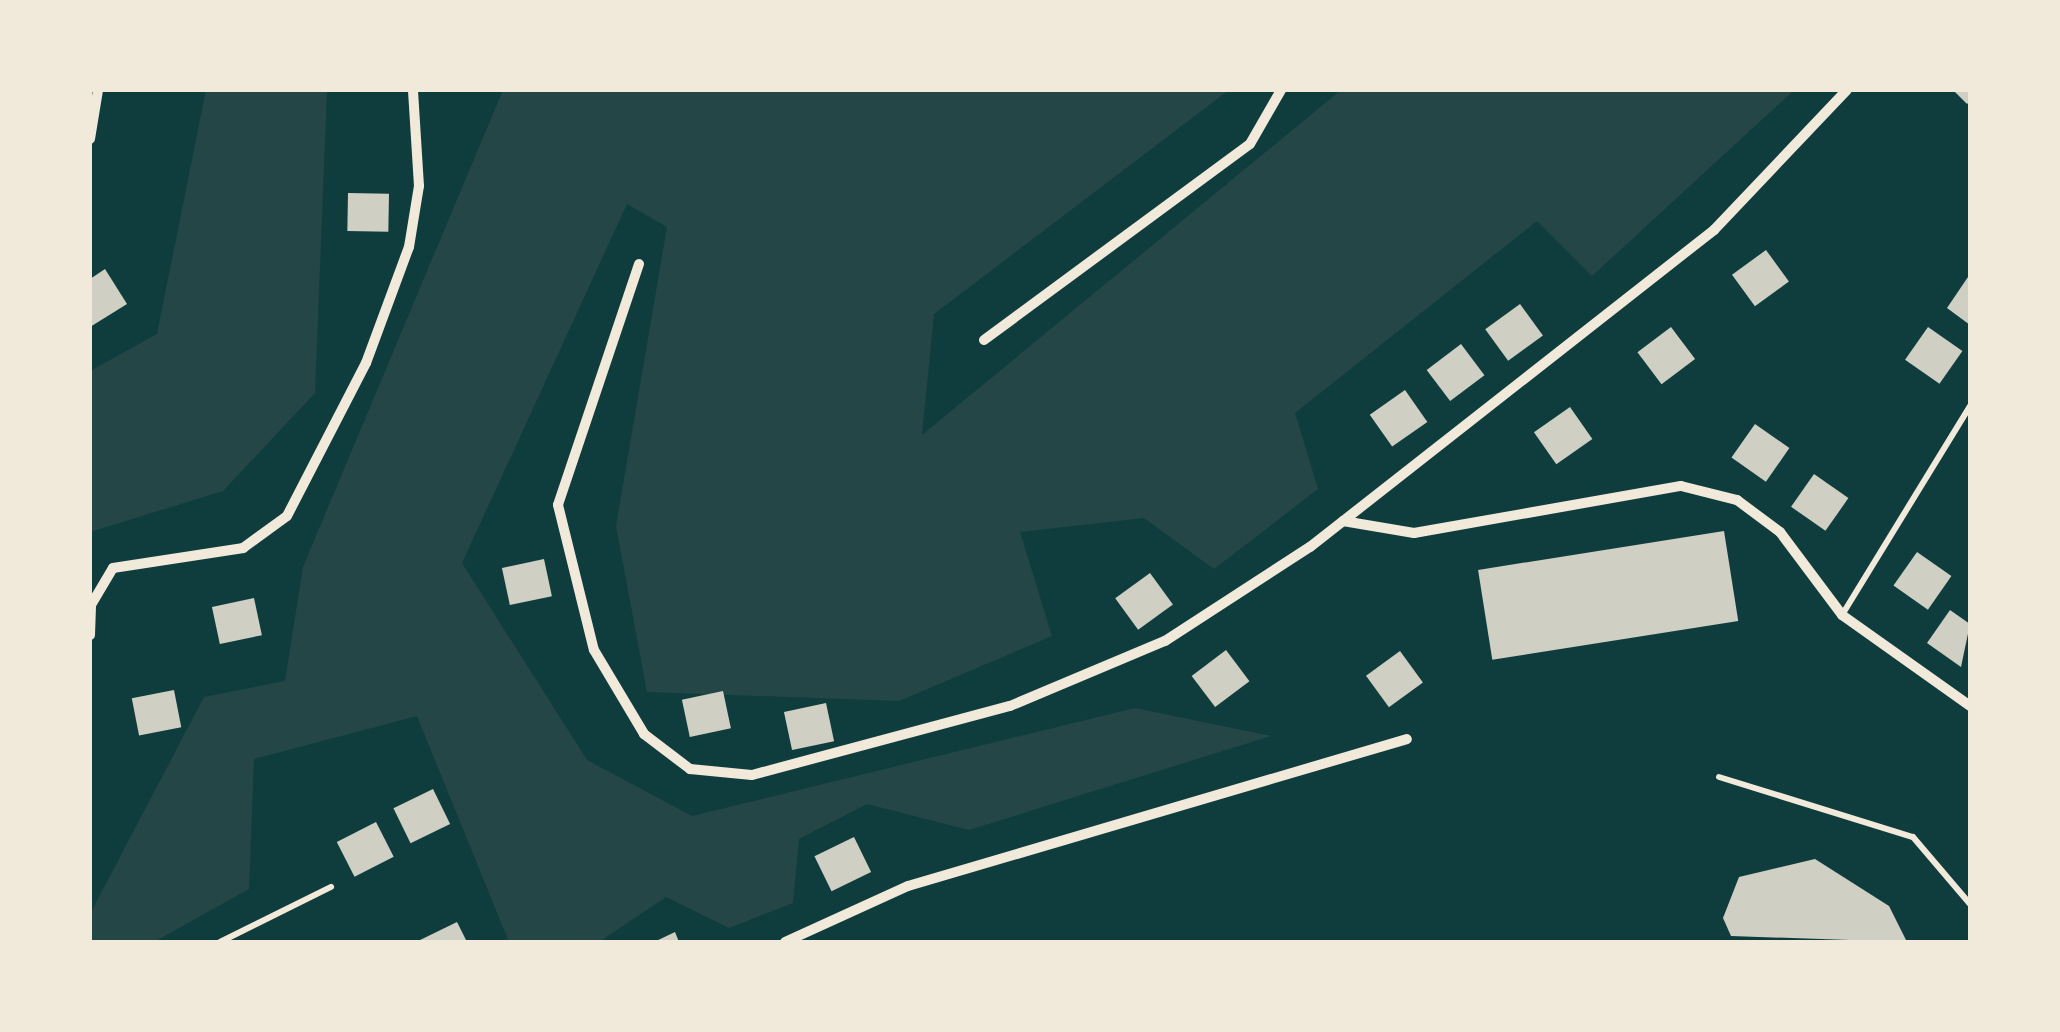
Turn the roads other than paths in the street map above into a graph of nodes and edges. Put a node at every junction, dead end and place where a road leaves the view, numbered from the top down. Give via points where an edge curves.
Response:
1 (98, 90) edge
2 (413, 90) edge
3 (1281, 90) edge
4 (1847, 90) edge
5 (90, 139) edge
6 (640, 264) dead end
7 (984, 340) dead end
8 (1970, 406) edge
9 (1343, 521) junction
10 (1842, 615) junction
11 (90, 636) edge
12 (1970, 706) edge
13 (1406, 738) dead end
14 (1718, 776) dead end
15 (331, 888) dead end
16 (1970, 904) edge
17 (220, 942) edge
18 (785, 942) edge

1 - 5 street
2 - 11 street via 419,186 409,247 312,474 287,516 244,548 114,568 90,606
3 - 7 street via 1250,144
4 - 9 street via 1714,230
6 - 9 street via 558,505 594,650 644,734 690,769 752,775 1010,706 1164,641
8 - 10 lane
9 - 10 street via 1414,533 1680,486 1736,500 1780,532
10 - 12 street
13 - 18 street via 908,886
14 - 16 lane via 1913,837
15 - 17 lane

